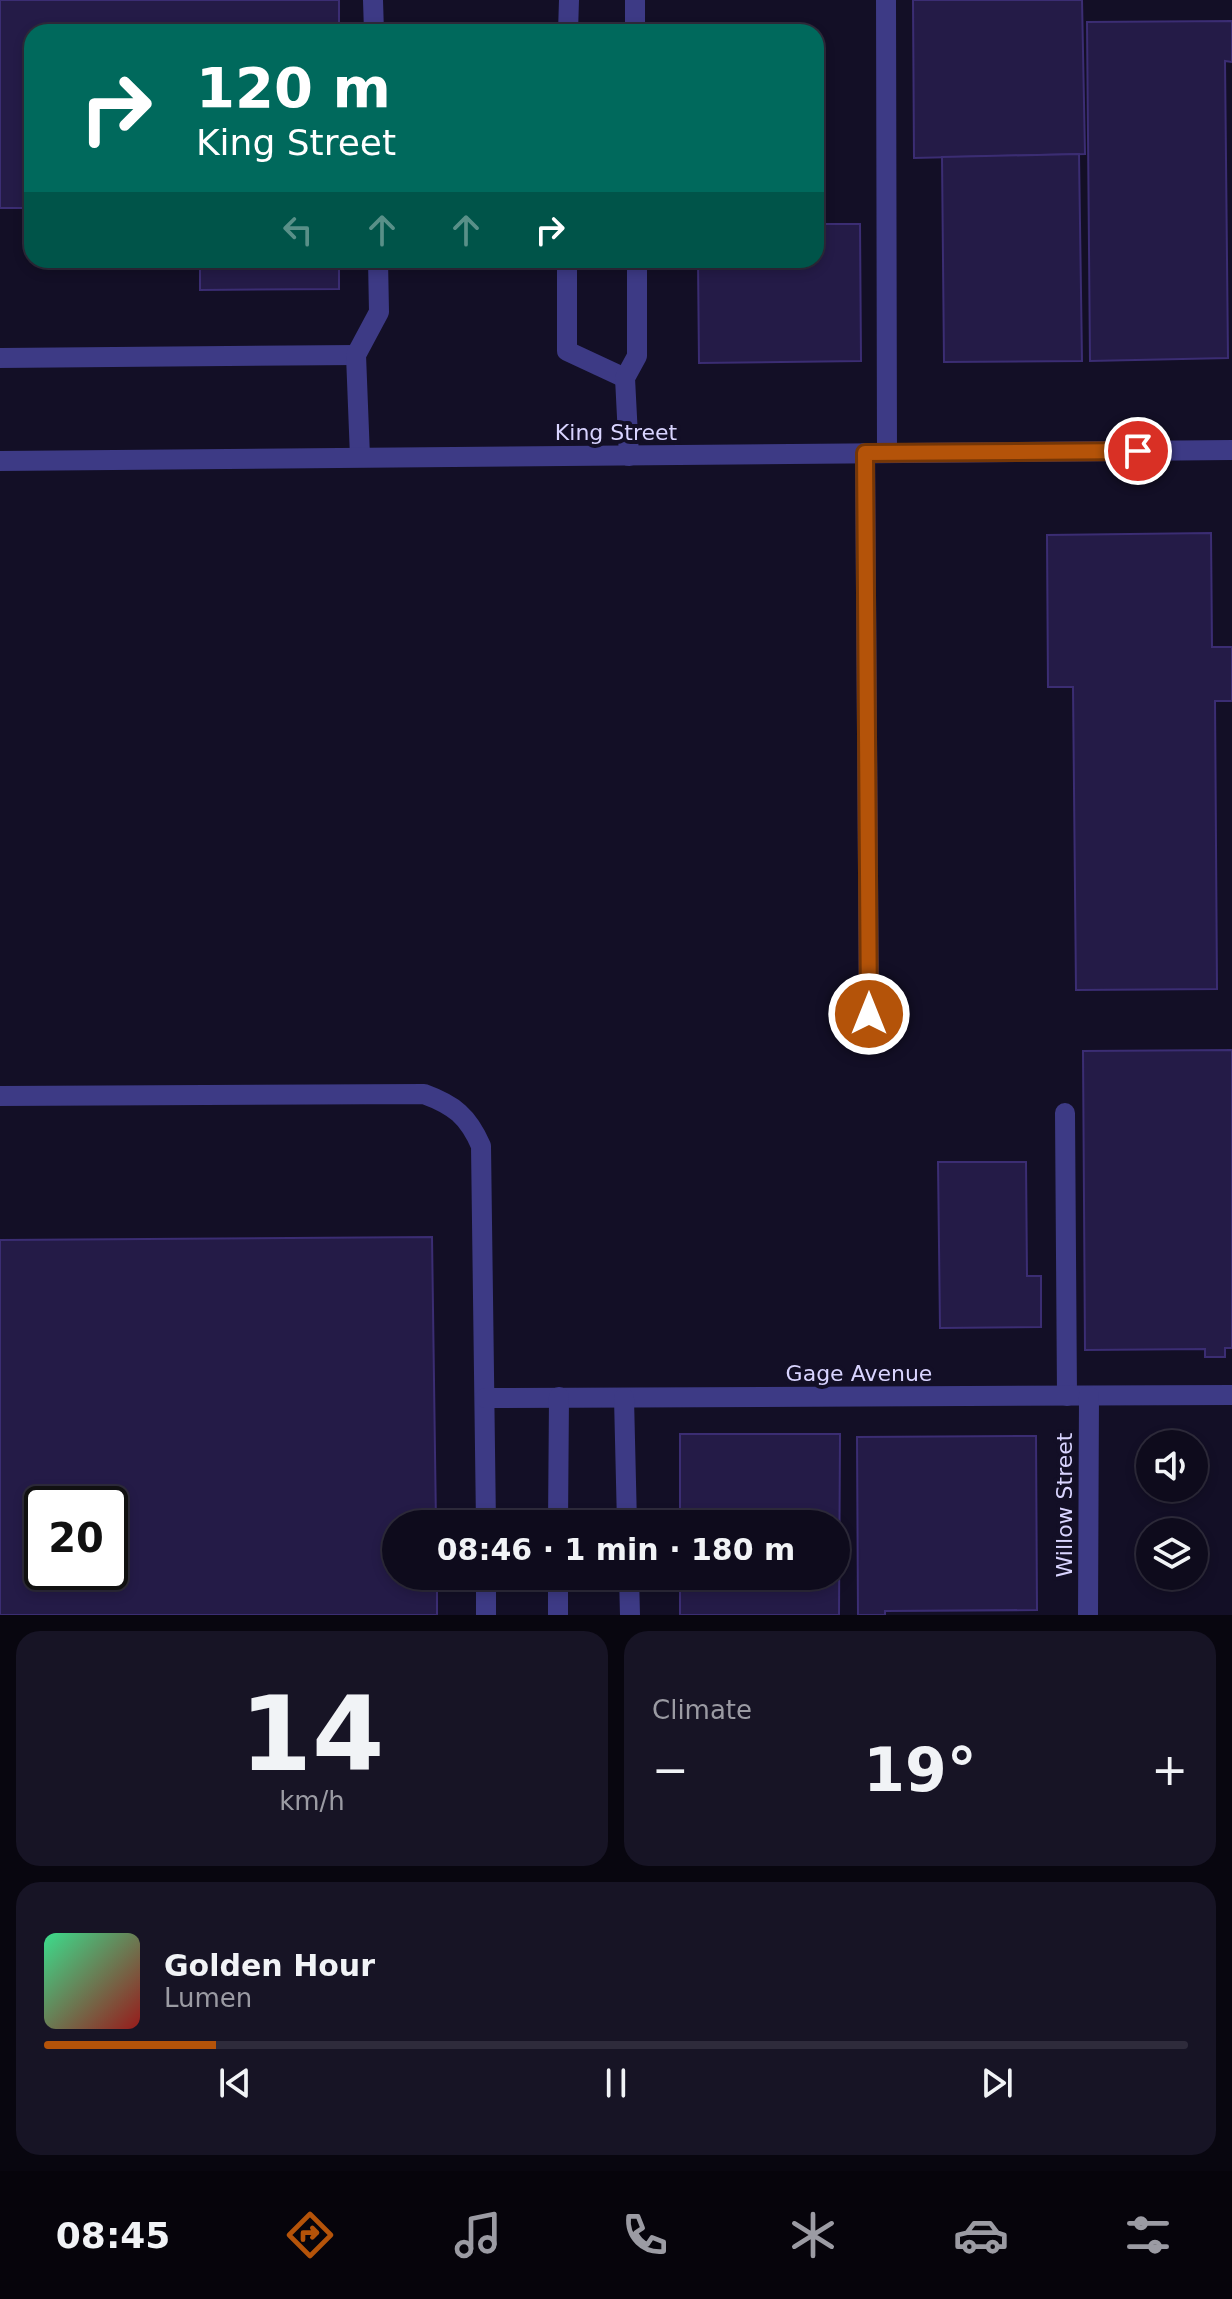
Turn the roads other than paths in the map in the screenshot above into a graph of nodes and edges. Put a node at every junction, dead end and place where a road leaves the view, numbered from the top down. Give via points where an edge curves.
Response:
1 (373, 0) edge
2 (569, 0) edge
3 (635, 0) edge
4 (886, 0) edge
5 (374, 24) edge
6 (568, 24) edge
7 (635, 24) edge
8 (378, 268) edge
9 (567, 268) edge
10 (637, 268) edge
11 (356, 355) junction
12 (0, 358) edge
13 (625, 378) junction
14 (1232, 450) edge
15 (865, 453) junction
16 (887, 453) junction
17 (629, 456) junction
18 (360, 457) junction
19 (0, 461) edge
20 (869, 1014) dead end
21 (0, 1096) edge
22 (1065, 1113) dead end
23 (1232, 1395) edge
24 (1067, 1396) junction
25 (1089, 1396) junction
26 (559, 1397) junction
27 (485, 1398) junction
28 (624, 1398) junction
29 (486, 1510) edge
30 (558, 1510) edge
31 (627, 1510) edge
32 (486, 1590) edge
33 (558, 1590) edge
34 (629, 1590) edge
35 (486, 1615) edge
36 (558, 1615) edge
37 (630, 1615) edge
38 (1088, 1615) edge

1 - 5 street
2 - 6 street
3 - 7 street
4 - 16 street
8 - 11 street via 379,312
9 - 13 street via 567,351
10 - 13 street via 637,356
11 - 12 street
11 - 18 street
13 - 17 street
14 - 16 street, King Street
15 - 16 street, King Street
15 - 17 street, King Street
15 - 20 street
17 - 18 street, King Street
18 - 19 street, King Street
21 - 27 street via 424,1094 452,1104 471,1122 481,1146
22 - 24 street
23 - 25 street, Gage Avenue
24 - 25 street, Gage Avenue
24 - 28 street, Gage Avenue
25 - 38 street, Willow Street
26 - 27 street, Gage Avenue
26 - 28 street, Gage Avenue
26 - 30 street
27 - 29 street
28 - 31 street
32 - 35 street
33 - 36 street
34 - 37 street

